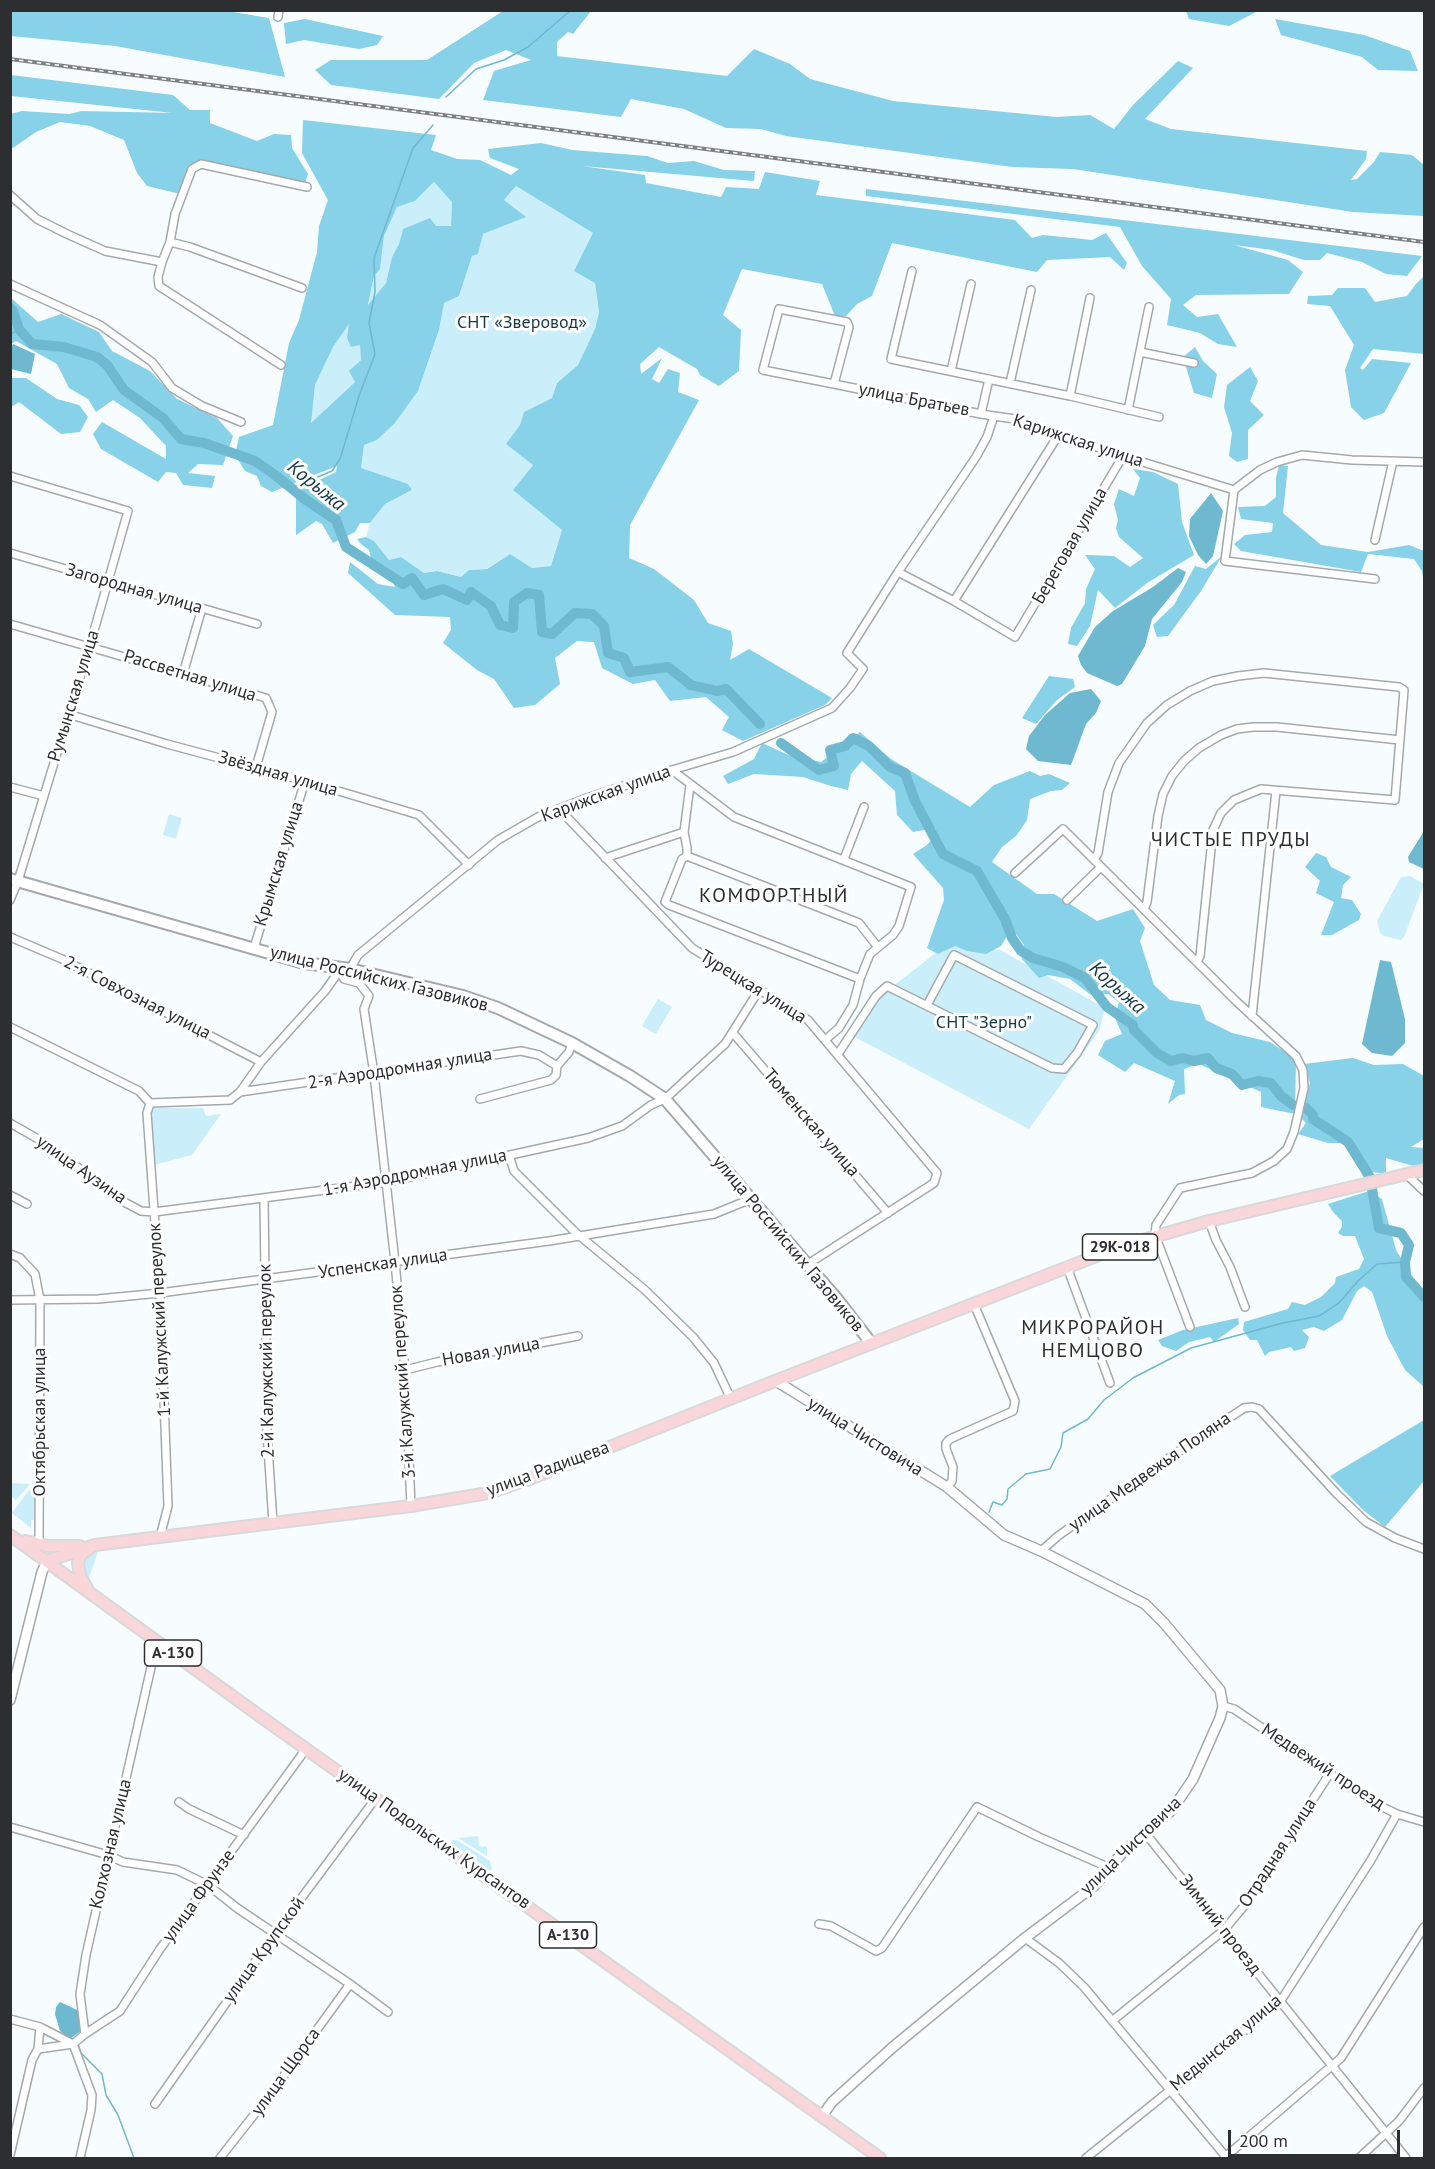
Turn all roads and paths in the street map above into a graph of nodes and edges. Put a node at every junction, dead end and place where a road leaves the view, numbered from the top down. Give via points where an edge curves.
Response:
1 (307, 187) dead end
2 (10, 195) edge
3 (170, 242) junction
4 (162, 262) junction
5 (912, 271) dead end
6 (10, 284) edge
7 (971, 284) dead end
8 (302, 288) dead end
9 (1031, 290) dead end
10 (1090, 298) dead end
11 (1149, 308) dead end
12 (1140, 352) junction
13 (1194, 363) dead end
14 (281, 365) dead end
15 (951, 371) junction
16 (988, 379) junction
17 (834, 384) junction
18 (1010, 384) junction
19 (1070, 396) junction
20 (1128, 410) junction
21 (981, 414) junction
22 (994, 417) junction
23 (1159, 417) dead end
24 (241, 422) dead end
25 (1059, 434) junction
26 (1123, 456) junction
27 (1393, 461) junction
28 (1425, 462) edge
29 (10, 476) edge
30 (1234, 490) junction
31 (1375, 540) dead end
32 (10, 553) edge
33 (898, 572) junction
34 (1375, 579) dead end
35 (108, 581) junction
36 (954, 601) junction
37 (202, 609) junction
38 (10, 624) edge
39 (257, 624) dead end
40 (90, 645) junction
41 (183, 674) junction
42 (68, 714) junction
43 (1400, 740) junction
44 (256, 767) junction
45 (672, 770) junction
46 (305, 781) junction
47 (690, 785) junction
48 (10, 787) edge
49 (1276, 790) junction
50 (44, 796) junction
51 (864, 807) dead end
52 (559, 809) junction
53 (684, 832) junction
54 (687, 855) junction
55 (605, 858) junction
56 (844, 859) junction
57 (1094, 860) junction
58 (468, 866) junction
59 (1101, 867) junction
60 (1015, 873) dead end
61 (14, 880) edge
62 (10, 900) edge
63 (1067, 900) dead end
64 (1144, 909) junction
65 (10, 937) edge
66 (878, 946) junction
67 (254, 948) junction
68 (1197, 962) junction
69 (338, 968) junction
70 (350, 969) junction
71 (860, 979) junction
72 (759, 990) junction
73 (927, 1005) junction
74 (1252, 1016) junction
75 (10, 1027) edge
76 (733, 1033) junction
77 (825, 1040) junction
78 (572, 1043) junction
79 (838, 1054) junction
80 (261, 1062) junction
81 (557, 1066) junction
82 (374, 1074) junction
83 (240, 1092) junction
84 (665, 1099) junction
85 (480, 1100) dead end
86 (150, 1103) junction
87 (10, 1123) edge
88 (509, 1155) junction
89 (1425, 1170) edge
90 (1406, 1174) junction
91 (387, 1182) junction
92 (1425, 1191) edge
93 (10, 1196) edge
94 (264, 1199) junction
95 (751, 1199) junction
96 (27, 1204) dead end
97 (154, 1212) junction
98 (888, 1213) junction
99 (1209, 1221) junction
100 (1155, 1235) junction
101 (580, 1236) junction
102 (10, 1254) edge
103 (394, 1262) junction
104 (808, 1264) junction
105 (1067, 1268) junction
106 (266, 1279) junction
107 (160, 1293) junction
108 (10, 1300) edge
109 (40, 1300) junction
110 (974, 1304) junction
111 (1245, 1307) dead end
112 (1190, 1327) dead end
113 (578, 1336) dead end
114 (871, 1343) junction
115 (405, 1370) junction
116 (776, 1381) junction
117 (1110, 1383) dead end
118 (731, 1399) junction
119 (947, 1487) junction
120 (411, 1506) junction
121 (273, 1522) junction
122 (13, 1536) edge
123 (160, 1537) junction
124 (39, 1545) junction
125 (95, 1545) junction
126 (1425, 1549) edge
127 (1041, 1551) junction
128 (47, 1561) junction
129 (92, 1594) junction
130 (157, 1641) junction
131 (10, 1700) edge
132 (1223, 1706) junction
133 (306, 1749) junction
134 (1330, 1773) junction
135 (376, 1798) junction
136 (179, 1802) dead end
137 (1398, 1814) junction
138 (1425, 1822) edge
139 (10, 1827) edge
140 (1146, 1834) junction
141 (244, 1835) junction
142 (108, 1856) junction
143 (1110, 1868) junction
144 (208, 1885) junction
145 (819, 1924) dead end
146 (1425, 1927) edge
147 (1224, 1930) junction
148 (276, 1932) junction
149 (1025, 1938) junction
150 (350, 1984) junction
151 (1280, 2002) junction
152 (388, 2012) dead end
153 (10, 2019) edge
154 (1112, 2021) junction
155 (40, 2027) junction
156 (85, 2034) junction
157 (73, 2044) junction
158 (38, 2049) junction
159 (1332, 2066) junction
160 (1425, 2088) edge
161 (1169, 2090) junction
162 (154, 2104) dead end
163 (822, 2116) junction
164 (1387, 2134) junction
165 (10, 2156) edge
166 (80, 2158) edge
167 (220, 2158) edge
168 (880, 2158) edge
169 (1086, 2158) edge
170 (1225, 2158) edge
171 (1359, 2158) edge
172 (1406, 2158) edge

1 - 3 street via 201,164 192,169
2 - 4 street via 37,219 105,251
3 - 4 street
3 - 8 street
4 - 14 street via 159,286
5 - 15 street via 891,359
6 - 24 street via 100,325 152,362 172,388
7 - 15 street
9 - 18 street
10 - 19 street
11 - 12 street
12 - 13 street
12 - 20 street
15 - 16 street
16 - 18 street
16 - 21 street
17 - 17 street, улица Братьев via 763,370 779,309 848,322
17 - 21 street, улица Братьев
18 - 19 street
19 - 20 street
20 - 23 street
21 - 22 street, улица Братьев
22 - 25 street, Карижская улица via 1015,419
22 - 33 street, Карижская улица via 975,458
25 - 26 street, Карижская улица
25 - 36 street
26 - 30 street, Карижская улица
26 - 36 street, Береговая улица via 1016,637
27 - 28 street
27 - 30 street via 1302,454 1260,470
27 - 31 street
29 - 35 street, Румынская улица via 128,511
30 - 34 street via 1225,561
32 - 35 street, Загородная улица
33 - 36 street
33 - 45 street, Карижская улица via 847,653 863,669 832,708 734,752
35 - 37 street, Загородная улица
35 - 40 street, Румынская улица
37 - 39 street, Загородная улица
37 - 41 street
38 - 40 street, Рассветная улица
40 - 41 street, Рассветная улица
40 - 42 street, Румынская улица
41 - 44 street, Рассветная улица via 266,698 272,712
42 - 44 street, Звёздная улица
42 - 50 street, Румынская улица
43 - 49 street via 1395,800
43 - 57 street via 1404,690 1399,687 1264,673 1213,681 1167,705 1128,747 1108,792
43 - 64 street via 1253,727 1221,735 1199,748 1184,761 1163,794
44 - 46 street, Звёздная улица
45 - 47 street
45 - 52 street, Карижская улица
46 - 58 street, Звёздная улица via 419,815
46 - 67 street, Крымская улица
47 - 53 street
47 - 56 street via 734,817
48 - 50 street
49 - 68 street via 1261,789 1234,800 1221,813 1213,830
49 - 74 street
50 - 61 street, Румынская улица
51 - 56 street
52 - 55 street, Турецкая улица
52 - 58 street, Карижская улица via 498,840
53 - 54 street
53 - 55 street
54 - 66 street via 859,924
54 - 71 street via 665,902 669,905
55 - 72 street, Турецкая улица via 692,948
56 - 66 street via 911,886 899,926
57 - 59 street
57 - 60 street via 1063,829
58 - 70 street, Карижская улица via 358,955
59 - 63 street
59 - 64 street
61 - 62 street, Румынская улица
61 - 67 main road, улица Российских Газовиков
64 - 68 street
65 - 80 street, 2-я Совхозная улица via 62,959
66 - 71 street via 870,954
67 - 69 main road, улица Российских Газовиков via 304,963
68 - 74 street
69 - 70 main road, улица Российских Газовиков
69 - 80 street via 325,991
69 - 82 street, 3-й Калужский переулок via 344,979 358,983 369,996 364,1009
70 - 78 main road, улица Российских Газовиков via 463,996
71 - 77 street via 853,1005 839,1028
72 - 76 street, 1-я Аэродромная улица
72 - 77 street, Турецкая улица via 808,1020
73 - 73 street via 1052,1068 1064,1069 1093,1025 954,956
73 - 79 street via 887,986 876,996
74 - 100 street via 1296,1056 1303,1070 1304,1088 1287,1149 1252,1173 1180,1188 1155,1225
75 - 86 street via 139,1091
76 - 84 street, 1-я Аэродромная улица
76 - 98 street, Тюменская улица
77 - 79 street, Турецкая улица
78 - 81 street
78 - 84 main road, улица Российских Газовиков
79 - 98 street, Турецкая улица via 937,1173 934,1183
80 - 83 street
81 - 82 street, 2-я Аэродромная улица via 521,1051
81 - 85 street via 551,1080
82 - 83 street, 2-я Аэродромная улица
82 - 91 street, 3-й Калужский переулок
83 - 86 street, 2-я Аэродромная улица via 230,1100
84 - 88 street, 1-я Аэродромная улица via 622,1126 588,1138
84 - 95 main road, улица Российских Газовиков
86 - 97 street, 1-й Калужский переулок via 147,1113
87 - 97 street, улица Аузина via 45,1143 126,1203 141,1211
88 - 91 street, 1-я Аэродромная улица
88 - 101 street via 514,1171
89 - 90 main road, 29К-018
90 - 92 street
90 - 99 main road, 29К-018
91 - 94 street, 1-я Аэродромная улица
91 - 103 street, 3-й Калужский переулок
93 - 96 street
94 - 97 street, 1-я Аэродромная улица
94 - 106 street, 2-й Калужский переулок
95 - 101 street, Успенская улица via 714,1214
95 - 104 main road, улица Российских Газовиков
97 - 107 street, 1-й Калужский переулок
98 - 104 street
99 - 100 main road, 29К-018
99 - 111 street
100 - 105 main road, 29К-018
100 - 112 street
101 - 103 street, Успенская улица
101 - 118 street via 645,1290 693,1337 714,1363
102 - 109 street, Октябрьская улица via 20,1258 35,1274
103 - 106 street, Успенская улица
103 - 115 street, 3-й Калужский переулок
104 - 114 main road, улица Российских Газовиков
105 - 110 main road, улица Радищева / 29К-018
105 - 117 street
106 - 107 street, Успенская улица
106 - 121 street, 2-й Калужский переулок via 267,1432
107 - 109 street, Успенская улица
107 - 123 street, 1-й Калужский переулок via 168,1506
108 - 109 street, Успенская улица
109 - 124 street, Октябрьская улица
110 - 114 main road, улица Радищева
110 - 119 street via 1015,1401 1013,1411 946,1443 953,1467 952,1481
113 - 115 street, Новая улица
114 - 116 main road, улица Радищева
115 - 120 street, 3-й Калужский переулок
116 - 118 main road, улица Радищева
116 - 119 street, улица Чистовича
118 - 120 main road, улица Радищева via 499,1490
119 - 127 street, улица Чистовича via 1004,1536
120 - 121 main road, улица Радищева
121 - 123 main road, улица Радищева
122 - 124 main road
122 - 128 main road, А-130
123 - 125 main road, улица Радищева
124 - 125 main road
125 - 128 main road, улица Радищева
125 - 129 main road via 85,1551 78,1563 81,1580
126 - 127 street, улица Медвежья Поляна via 1366,1522 1259,1409 1252,1407 1244,1408 1160,1464
127 - 132 street, улица Чистовича via 1145,1604 1220,1690
128 - 129 main road, улица Подольских Курсантов / А-130
128 - 131 street
129 - 130 main road, улица Подольских Курсантов / А-130
130 - 133 main road, улица Подольских Курсантов / А-130
130 - 142 street, Колхозная улица
132 - 134 street, Медвежий проезд via 1234,1709
132 - 140 street, улица Чистовича via 1185,1793
133 - 135 main road, улица Подольских Курсантов / А-130
133 - 141 street, улица Фрунзе
134 - 137 street, Медвежий проезд via 1372,1802
134 - 147 street, Отрадная улица via 1244,1906
135 - 148 street, улица Крупской
135 - 163 main road, улица Подольских Курсантов / А-130
136 - 141 street
137 - 138 street, Медвежий проезд
137 - 151 street, Медынская улица
139 - 142 street
140 - 143 street, улица Чистовича
140 - 147 street, Зимний проезд
141 - 144 street, улица Фрунзе
142 - 144 street via 177,1870
142 - 156 street, Колхозная улица via 80,1994
143 - 145 street via 977,1807 882,1948 876,1951 831,1926
143 - 149 street, улица Чистовича via 1094,1886
144 - 148 street
144 - 156 street, улица Фрунзе via 120,2011
146 - 159 street via 1341,2058
147 - 151 street, Зимний проезд
147 - 154 street, Отрадная улица
148 - 150 street
148 - 162 street, улица Крупской
149 - 154 street via 1059,1963
149 - 163 street, улица Чистовича via 867,2069
150 - 152 street
150 - 167 street, улица Щорса
151 - 159 street, Зимний проезд
151 - 161 street, Медынская улица
153 - 155 street
154 - 161 street
155 - 157 street
155 - 158 street
156 - 157 street
157 - 158 street
157 - 166 street via 92,2095
158 - 165 street via 32,2060
159 - 164 street, Зимний проезд
159 - 170 street
160 - 164 street
161 - 169 street, Медынская улица
161 - 170 street
163 - 168 main road, А-130
164 - 171 street
164 - 172 street, Зимний проезд

